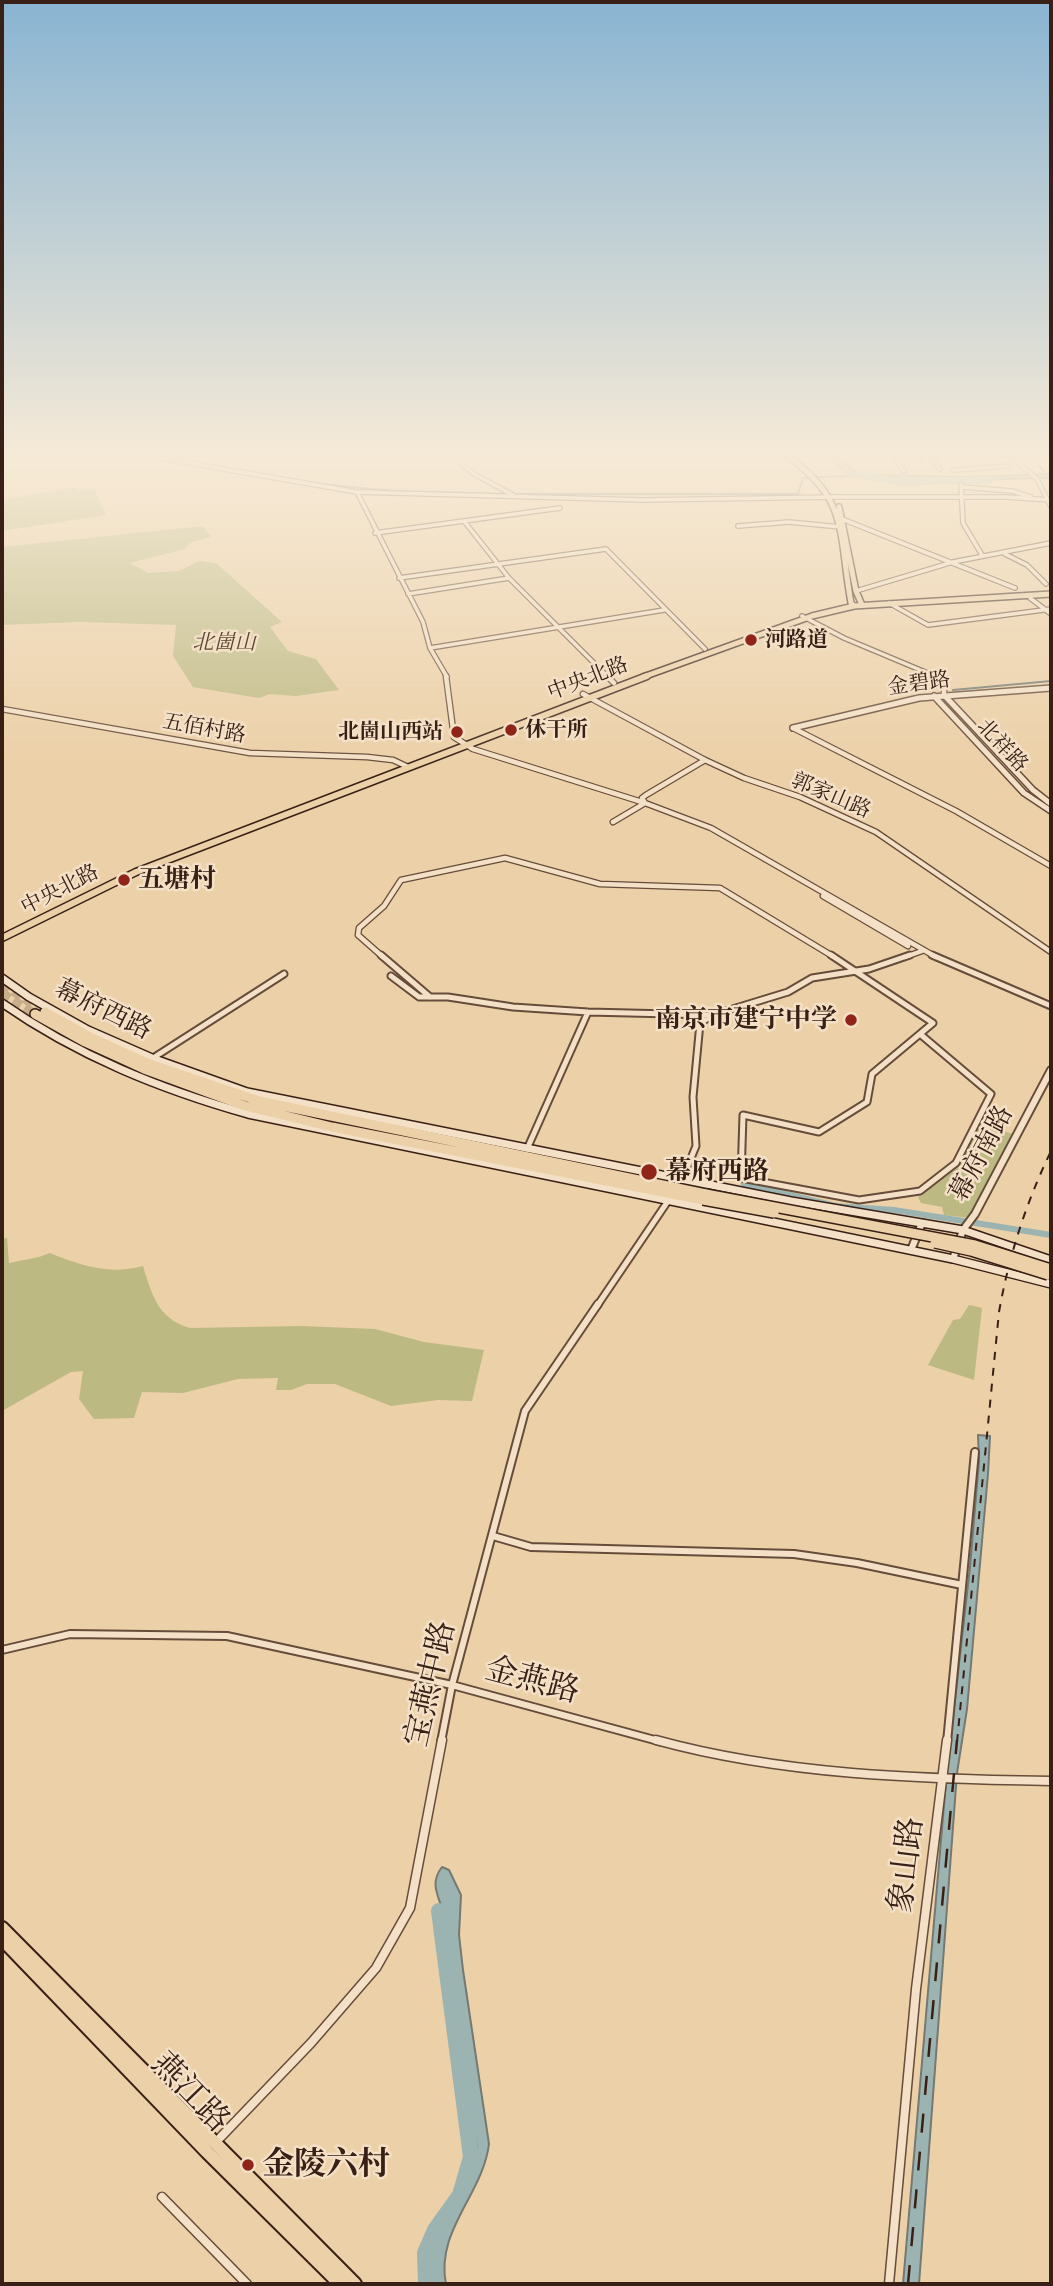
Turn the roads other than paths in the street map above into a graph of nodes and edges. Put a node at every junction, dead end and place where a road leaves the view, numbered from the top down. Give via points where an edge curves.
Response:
1 (389, 560) edge
2 (495, 560) edge
3 (529, 560) edge
4 (616, 560) edge
5 (848, 560) edge
6 (849, 560) edge
7 (947, 560) edge
8 (963, 560) edge
9 (1016, 560) edge
10 (953, 562) junction
11 (498, 564) junction
12 (399, 578) junction
13 (509, 578) junction
14 (1046, 584) dead end
15 (1015, 587) dead end
16 (856, 591) junction
17 (1051, 592) edge
18 (408, 594) junction
19 (1030, 598) dead end
20 (890, 603) junction
21 (857, 604) junction
22 (664, 610) junction
23 (1049, 611) edge
24 (804, 617) junction
25 (558, 627) junction
26 (430, 648) junction
27 (705, 649) junction
28 (614, 683) junction
29 (1051, 688) edge
30 (944, 695) junction
31 (585, 696) junction
32 (934, 696) junction
33 (2, 709) edge
34 (958, 712) junction
35 (949, 713) junction
36 (793, 727) joint
37 (462, 743) junction
38 (705, 761) junction
39 (406, 765) junction
40 (643, 804) junction
41 (1051, 804) edge
42 (1051, 811) edge
43 (613, 822) dead end
44 (1051, 866) edge
45 (2, 936) edge
46 (922, 951) junction
47 (1051, 951) edge
48 (857, 971) junction
49 (284, 974) dead end
50 (391, 976) dead end
51 (2, 978) edge
52 (430, 996) junction
53 (448, 997) junction
54 (2, 1003) edge
55 (1051, 1008) edge
56 (588, 1012) junction
57 (710, 1017) junction
58 (920, 1034) junction
59 (153, 1058) junction
60 (1051, 1070) edge
61 (525, 1152) junction
62 (682, 1180) junction
63 (704, 1197) junction
64 (668, 1202) junction
65 (922, 1223) junction
66 (963, 1230) junction
67 (911, 1250) junction
68 (953, 1258) junction
69 (1051, 1260) edge
70 (1050, 1276) edge
71 (975, 1452) dead end
72 (493, 1536) junction
73 (962, 1586) junction
74 (2, 1650) edge
75 (452, 1685) junction
76 (943, 1779) junction
77 (1051, 1781) edge
78 (2, 1928) edge
79 (2, 1939) edge
80 (210, 2148) junction
81 (162, 2197) dead end
82 (335, 2283) edge
83 (247, 2284) edge
84 (355, 2284) edge
85 (889, 2284) edge

1 - 12 street
2 - 11 street
3 - 11 street
4 - 22 street
5 - 21 main road
6 - 16 main road
7 - 10 street
8 - 10 street
9 - 14 street
10 - 15 street
10 - 16 street
11 - 12 street
11 - 13 street
12 - 18 street
13 - 18 street
13 - 25 street
16 - 21 main road
17 - 20 main road, 中央北路
17 - 21 main road, 中央北路
18 - 26 street
19 - 23 street
20 - 21 main road, 中央北路
20 - 23 street via 928,625
21 - 24 main road, 中央北路
22 - 25 street
22 - 27 street
24 - 27 main road, 中央北路
24 - 30 street via 936,675
24 - 31 main road, 中央北路
25 - 26 street
25 - 28 street
26 - 37 street via 447,677 454,737
27 - 28 main road, 中央北路
28 - 31 main road, 中央北路
29 - 30 street, 金碧路
30 - 32 street, 金碧路
30 - 34 street, 北祥路
31 - 37 main road, 中央北路
31 - 38 street, 郭家山路
32 - 35 street, 北祥路
32 - 36 street, 金碧路
33 - 39 street, 五佰村路 via 250,753 367,757
34 - 35 street
34 - 41 street, 北祥路
35 - 42 street, 北祥路 via 1024,793
36 - 44 street
37 - 39 main road, 中央北路
37 - 40 street
38 - 40 street via 646,795
38 - 47 street, 郭家山路 via 876,832
39 - 45 main road, 中央北路 via 136,872
40 - 43 street
40 - 46 street via 711,828
40 - 55 street via 708,830 919,953
46 - 48 street
46 - 55 street
48 - 52 street via 720,888 600,884 505,858 401,880 384,906 359,928 358,935
48 - 57 street via 813,978 788,992
48 - 58 street via 933,1023
49 - 59 street
50 - 52 street via 419,998
51 - 59 main road, 幕府西路 via 97,1034
52 - 53 street
53 - 56 street
53 - 57 street via 512,1010
54 - 64 main road, 幕府西路 via 68,1045 226,1109
56 - 57 street
56 - 61 street
57 - 62 street via 700,1023 693,1097 696,1146
58 - 58 street via 872,1074 867,1102 819,1132 743,1115 741,1178 859,1200 920,1191 956,1163 991,1094
59 - 61 main road, 幕府西路 via 247,1093
60 - 66 street, 幕府南路
61 - 62 main road, 幕府西路
61 - 63 highway, 幕府西路
61 - 63 highway, 幕府西路 via 235,1094 138,1059 40,1013 85,1042 144,1069 245,1106 332,1127
62 - 65 main road, 幕府西路
63 - 70 highway, 幕府西路, bridge via 948,1246
64 - 67 main road, 幕府西路
64 - 72 street, 宝燕中路 via 525,1411
65 - 66 main road, 幕府西路
65 - 67 street
66 - 68 street, 幕府南路
66 - 69 main road, 幕府西路
67 - 68 main road, 幕府西路
68 - 70 main road, 幕府西路
71 - 73 street, 象山路
72 - 73 street via 531,1547 794,1554
72 - 75 street, 宝燕中路
73 - 76 street, 象山路
74 - 75 street, 金燕路 via 70,1634 227,1636
75 - 76 street, 金燕路 via 695,1751 828,1770
75 - 80 street, 宝燕中路 via 410,1908 376,1968
76 - 77 street, 金燕路
76 - 85 street, 象山路 via 916,1989
78 - 80 main road
79 - 80 main road, 燕江路
80 - 82 main road, 燕江路
80 - 84 main road
81 - 83 street

